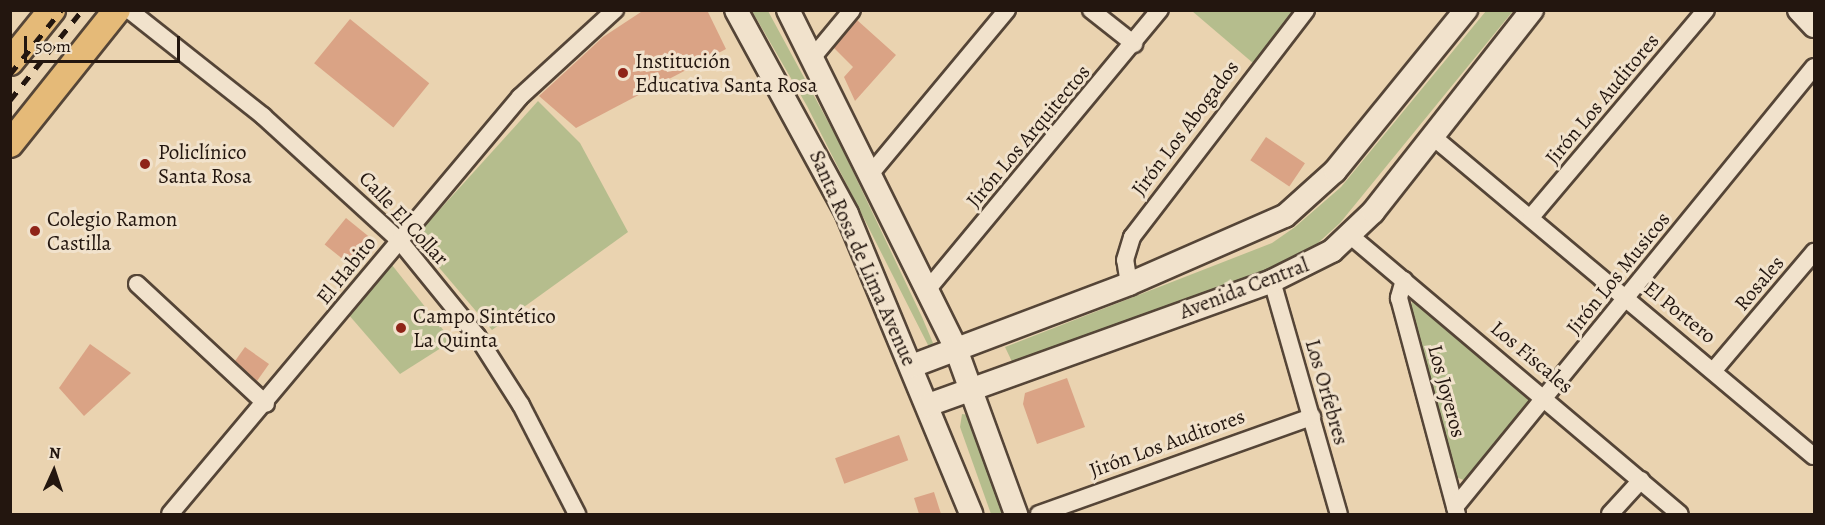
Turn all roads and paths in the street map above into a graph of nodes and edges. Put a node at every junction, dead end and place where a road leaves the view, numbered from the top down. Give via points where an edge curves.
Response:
1 (52, 10) edge
2 (117, 10) edge
3 (129, 10) edge
4 (615, 10) edge
5 (736, 10) edge
6 (788, 10) edge
7 (852, 10) edge
8 (1007, 10) edge
9 (1091, 10) edge
10 (1160, 10) edge
11 (1306, 10) edge
12 (1466, 10) edge
13 (1532, 10) edge
14 (1706, 10) edge
15 (1798, 10) edge
16 (1815, 26) edge
17 (1134, 44) junction
18 (813, 57) junction
19 (10, 62) edge
20 (1815, 67) edge
21 (1432, 136) junction
22 (10, 144) edge
23 (872, 172) junction
24 (1531, 217) junction
25 (1352, 237) junction
26 (399, 240) junction
27 (1815, 252) edge
28 (1404, 280) junction
29 (1272, 281) junction
30 (137, 284) dead end
31 (1129, 284) junction
32 (928, 289) junction
33 (1626, 297) junction
34 (956, 349) junction
35 (912, 366) junction
36 (1714, 370) junction
37 (971, 388) junction
38 (1547, 399) junction
39 (266, 404) junction
40 (928, 405) junction
41 (1311, 417) junction
42 (1812, 448) edge
43 (1641, 480) junction
44 (1456, 511) edge
45 (170, 514) edge
46 (577, 514) edge
47 (971, 514) edge
48 (1016, 514) edge
49 (1039, 514) edge
50 (1338, 514) edge
51 (1610, 514) edge
52 (1680, 514) edge

1 - 19 main road
2 - 22 main road
3 - 26 street, Calle El Collar via 263,116
4 - 26 street, El Habito via 520,98
5 - 35 main road, Santa Rosa de Lima Avenue via 814,147
6 - 18 main road, Santa Rosa de Lima Avenue
7 - 18 street
8 - 23 street
9 - 17 street
10 - 17 street, Jirón Los Arquitectos
11 - 31 street, Jirón Los Abogados via 1132,237 1125,260
12 - 31 main road via 1313,194 1254,233
13 - 21 main road, Avenida Central
14 - 24 street, Jirón Los Auditores
15 - 16 main road
17 - 32 street, Jirón Los Arquitectos
18 - 23 main road, Santa Rosa de Lima Avenue
20 - 33 street, Jirón Los Musicos
21 - 24 street, El Portero
21 - 25 main road, Avenida Central
23 - 32 main road, Santa Rosa de Lima Avenue
24 - 33 street, El Portero
25 - 28 street, Los Fiscales
25 - 29 main road, Avenida Central
26 - 39 street, El Habito
26 - 46 street, Calle El Collar via 483,345 521,405
27 - 36 street, Rosales
28 - 38 street, Los Fiscales
28 - 44 street, Los Joyeros via 1399,298
29 - 37 main road, Avenida Central
29 - 41 street, Los Orfebres
30 - 39 street
31 - 34 main road
32 - 34 main road, Santa Rosa de Lima Avenue
33 - 36 street, El Portero
33 - 38 street, Jirón Los Musicos
34 - 35 main road
34 - 37 main road, Santa Rosa de Lima Avenue
35 - 40 main road, Santa Rosa de Lima Avenue
36 - 42 street, El Portero
37 - 40 main road, Avenida Central
37 - 48 main road, Santa Rosa de Lima Avenue
38 - 43 street, Los Fiscales
38 - 44 street, Jirón Los Musicos
39 - 45 street, El Habito
40 - 47 main road, Santa Rosa de Lima Avenue
41 - 49 street, Jirón Los Auditores
41 - 50 street, Los Orfebres
43 - 51 street
43 - 52 street, Los Fiscales

